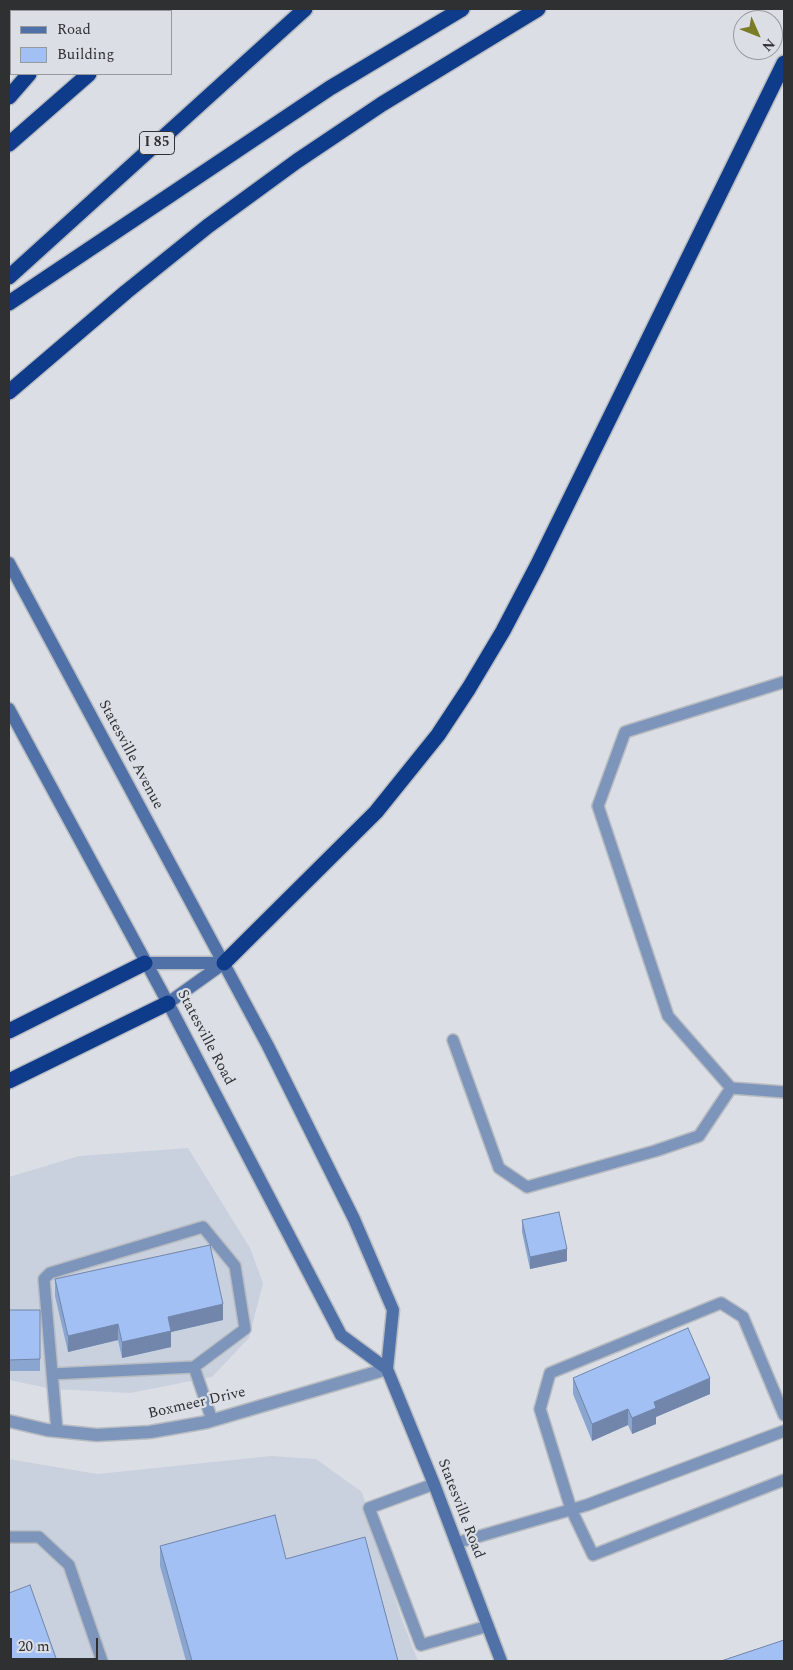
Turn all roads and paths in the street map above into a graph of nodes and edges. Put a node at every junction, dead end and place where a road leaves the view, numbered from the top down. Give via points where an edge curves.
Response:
1 (305, 9) edge
2 (462, 9) edge
3 (538, 9) edge
4 (784, 63) edge
5 (28, 75) edge
6 (88, 75) edge
7 (9, 97) edge
8 (9, 144) edge
9 (9, 277) edge
10 (9, 303) edge
11 (9, 392) edge
12 (9, 563) edge
13 (784, 682) edge
14 (9, 709) edge
15 (145, 963) junction
16 (224, 963) junction
17 (168, 1002) junction
18 (9, 1030) edge
19 (453, 1040) dead end
20 (9, 1081) edge
21 (732, 1088) junction
22 (784, 1092) edge
23 (194, 1367) junction
24 (388, 1369) junction
25 (52, 1374) junction
26 (780, 1389) edge
27 (784, 1415) edge
28 (212, 1420) junction
29 (9, 1421) edge
30 (57, 1431) junction
31 (784, 1431) edge
32 (784, 1480) edge
33 (434, 1484) junction
34 (571, 1509) junction
35 (9, 1537) edge
36 (456, 1543) junction
37 (488, 1626) junction
38 (102, 1661) edge
39 (501, 1661) edge

1 - 9 highway, I 85
2 - 10 highway via 307,103
3 - 11 highway via 382,104 208,226
4 - 16 highway via 537,566 469,688 438,735 376,812
5 - 7 highway
6 - 8 highway
12 - 16 main road, Statesville Avenue
13 - 21 lane via 625,732 598,806 668,1016
14 - 15 main road, Statesville Road
15 - 16 main road
15 - 17 main road, Statesville Road
15 - 18 highway
16 - 17 main road
16 - 24 main road, Statesville Road via 314,1135 393,1310
17 - 20 highway
17 - 24 main road, Statesville Road via 341,1335
19 - 21 lane via 499,1168 527,1187 700,1136
21 - 22 lane
23 - 25 lane
23 - 25 lane via 245,1329 235,1266 203,1227 50,1273 44,1279
23 - 28 lane
24 - 28 street, Boxmeer Drive
24 - 33 main road, Statesville Road
25 - 30 lane
26 - 27 lane
26 - 34 lane via 743,1317 721,1303 550,1372 540,1409
28 - 30 street, Boxmeer Drive via 150,1432 97,1435
29 - 30 street, Boxmeer Drive
31 - 34 lane
32 - 34 lane via 593,1555
33 - 36 main road, Statesville Road
33 - 37 lane via 369,1508 421,1645
34 - 36 lane
35 - 38 lane via 39,1537 69,1565
36 - 37 main road, Statesville Road
37 - 39 main road, Statesville Road

